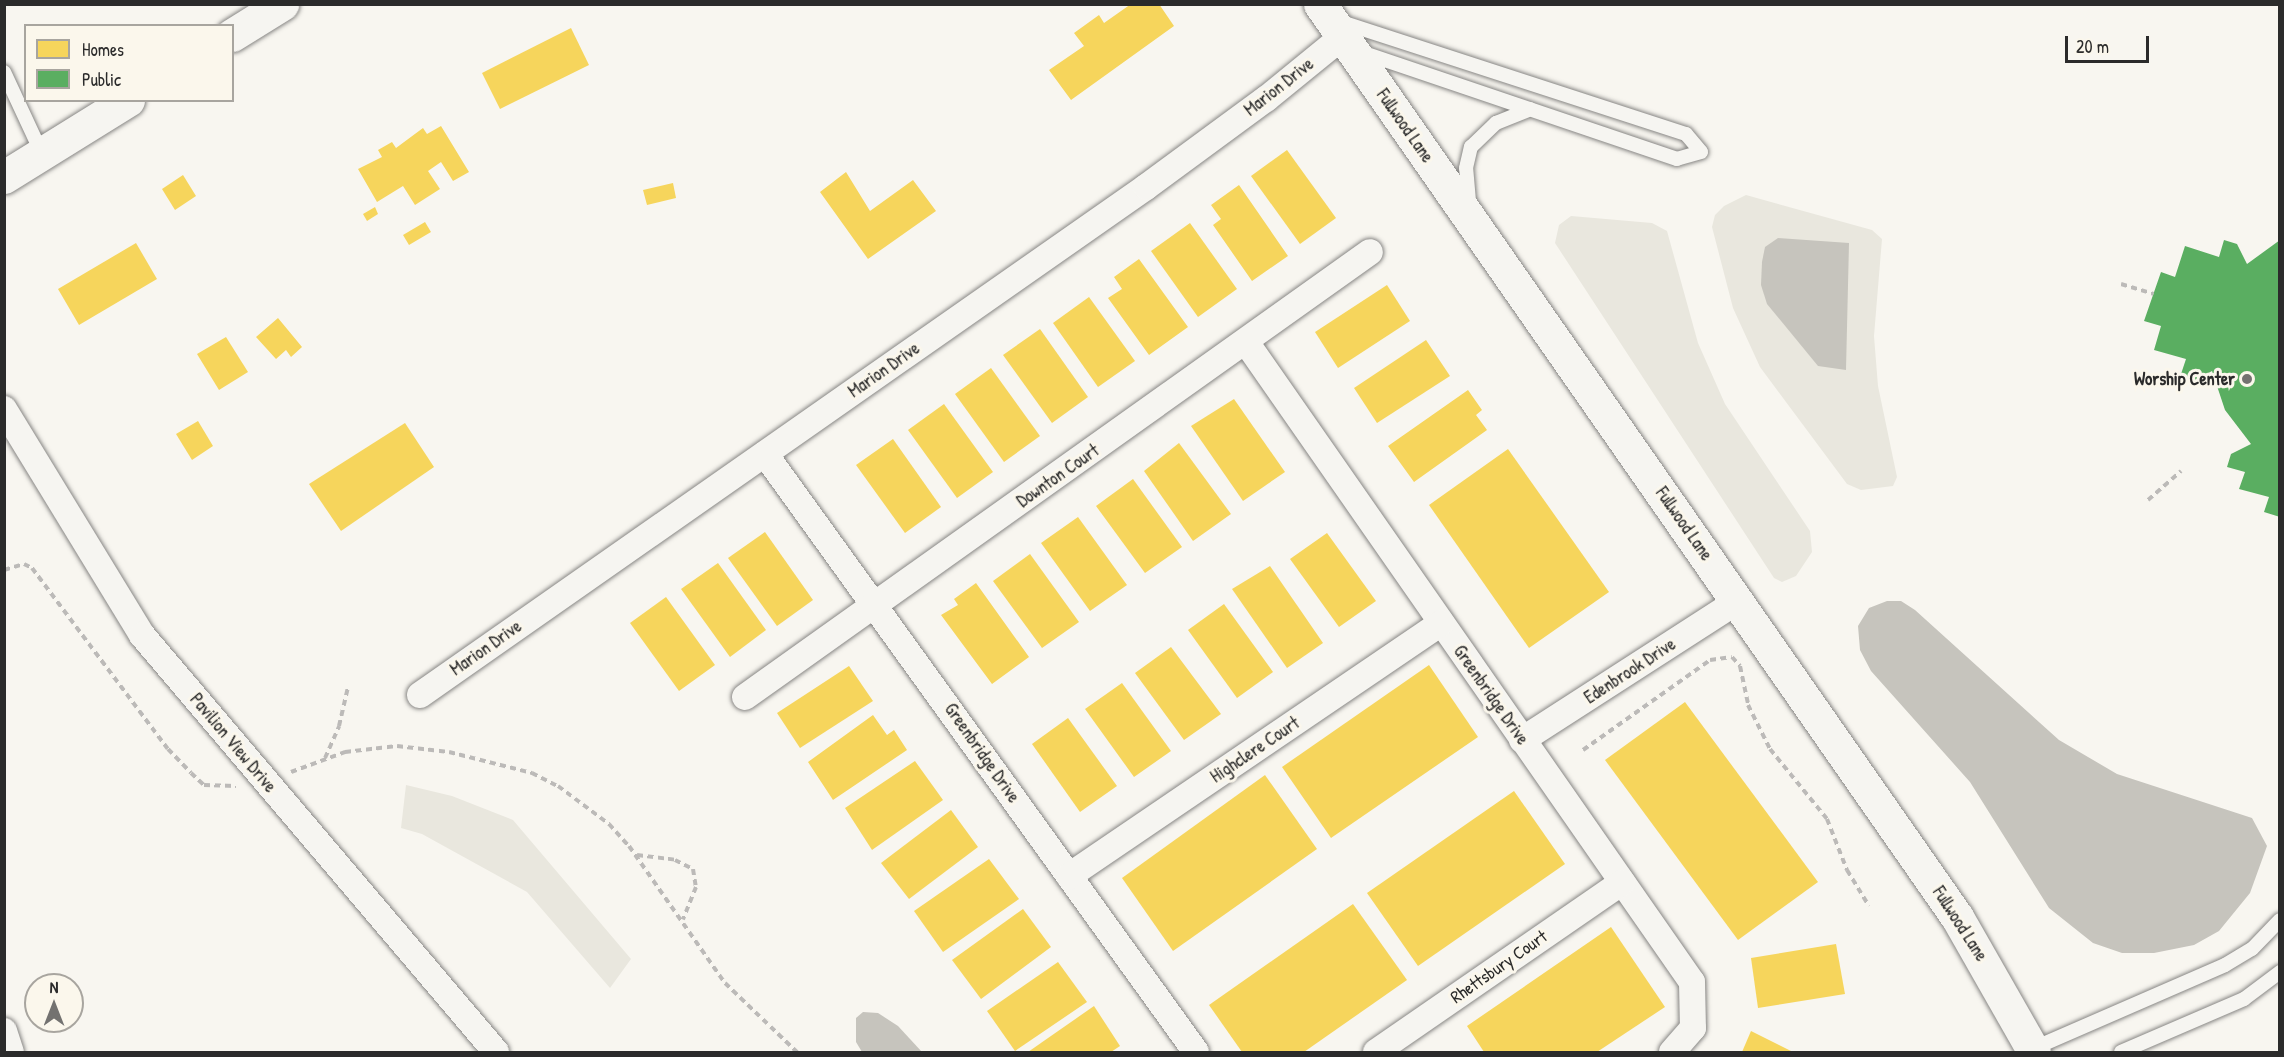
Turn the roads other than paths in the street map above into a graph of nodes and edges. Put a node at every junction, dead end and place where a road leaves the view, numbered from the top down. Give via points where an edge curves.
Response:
1 (279, 5) edge
2 (1335, 27) edge
3 (234, 34) edge
4 (4, 72) edge
5 (125, 102) edge
6 (1530, 109) junction
7 (42, 154) junction
8 (4, 177) edge
9 (1475, 225) junction
10 (1370, 252) dead end
11 (1246, 342) junction
12 (4, 409) edge
13 (765, 454) junction
14 (1738, 601) junction
15 (877, 605) junction
16 (1441, 623) junction
17 (420, 695) dead end
18 (745, 697) dead end
19 (1522, 741) junction
20 (1069, 876) junction
21 (1622, 882) junction
22 (2280, 920) edge
23 (2280, 972) edge
24 (4, 1031) edge
25 (2033, 1051) edge
26 (11, 1053) edge
27 (496, 1053) edge
28 (1196, 1053) edge
29 (1376, 1053) edge
30 (1672, 1053) edge
31 (2121, 1053) edge

1 - 3 street
2 - 6 lane
2 - 6 lane via 1686,134 1701,152 1677,159
2 - 9 street, Fullwood Lane
2 - 13 street, Marion Drive via 1266,99
4 - 7 lane
5 - 7 street
6 - 9 lane via 1496,123 1471,147 1466,188
7 - 8 street
9 - 14 street, Fullwood Lane
10 - 11 street, Downton Court
11 - 15 street, Downton Court
11 - 16 street, Greenbridge Drive
12 - 27 street, Pavilion View Drive via 142,635
13 - 15 street, Greenbridge Drive
13 - 17 street, Marion Drive
14 - 19 street, Edenbrook Drive
14 - 25 street, Fullwood Lane via 1957,917
15 - 18 street, Downton Court
15 - 20 street, Greenbridge Drive
16 - 19 street, Greenbridge Drive
16 - 20 street, Highclere Court
19 - 21 street, Greenbridge Drive
20 - 28 street, Greenbridge Drive
21 - 29 street, Rhettsbury Court
21 - 30 street, Greenbridge Drive via 1692,982 1693,1028
22 - 25 lane via 2252,949 2225,964
23 - 31 lane via 2244,999
24 - 26 street

